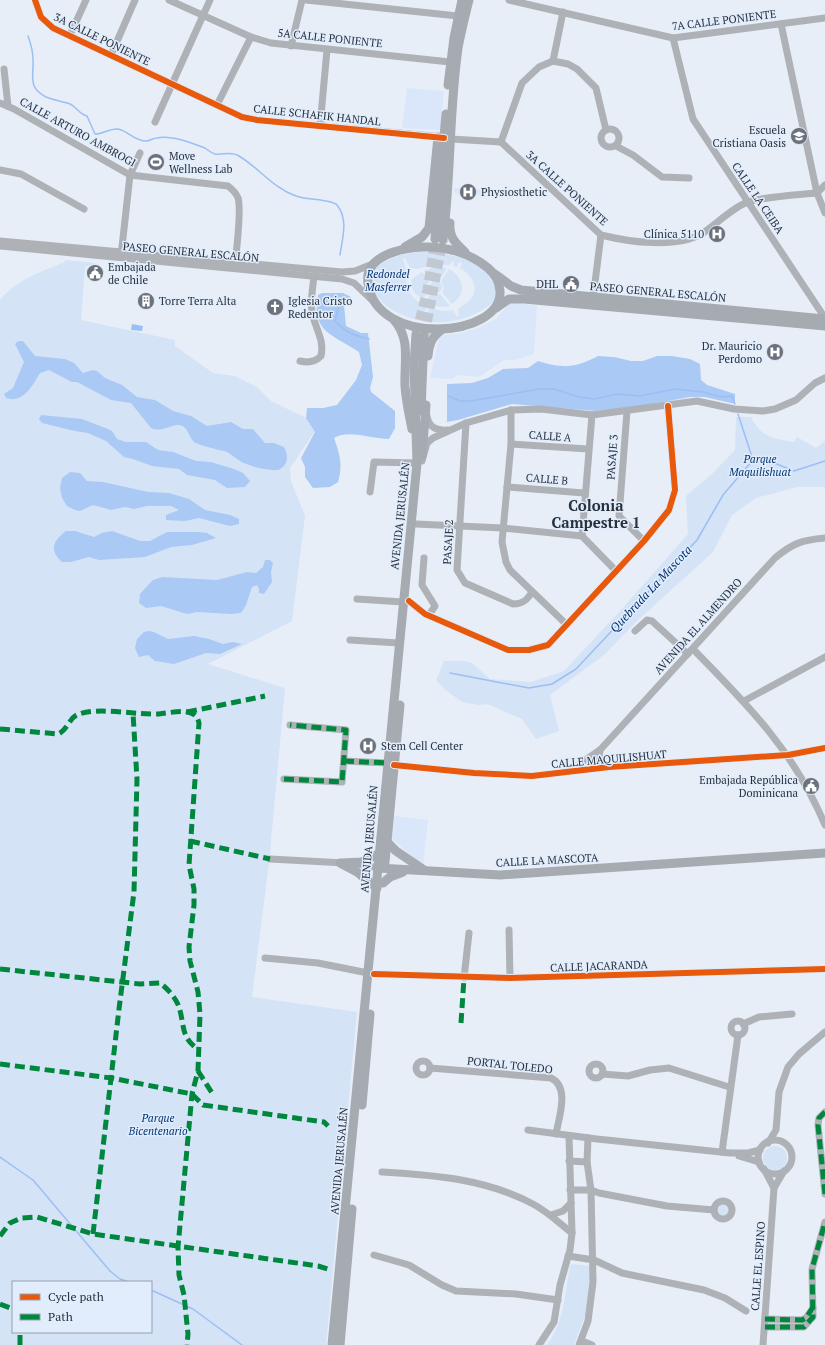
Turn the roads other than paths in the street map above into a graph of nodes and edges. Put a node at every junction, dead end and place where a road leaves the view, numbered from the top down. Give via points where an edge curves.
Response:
1 (35, 0) edge
2 (86, 0) edge
3 (135, 0) edge
4 (169, 0) edge
5 (210, 0) edge
6 (302, 0) edge
7 (306, 0) edge
8 (462, 0) edge
9 (469, 0) edge
10 (509, 0) edge
11 (563, 12) junction
12 (203, 16) junction
13 (458, 16) junction
14 (825, 18) edge
15 (781, 24) junction
16 (70, 35) junction
17 (251, 37) junction
18 (673, 38) junction
19 (291, 46) junction
20 (327, 50) junction
21 (111, 54) junction
22 (553, 61) junction
23 (450, 62) junction
24 (4, 69) dead end
25 (171, 85) junction
26 (0, 103) edge
27 (217, 105) junction
28 (8, 106) junction
29 (155, 122) dead end
30 (320, 126) junction
31 (606, 130) junction
32 (444, 138) junction
33 (501, 142) junction
34 (616, 146) junction
35 (140, 153) dead end
36 (0, 170) edge
37 (130, 175) junction
38 (689, 178) dead end
39 (825, 186) edge
40 (817, 193) junction
41 (747, 202) junction
42 (84, 209) dead end
43 (825, 213) edge
44 (601, 235) junction
45 (439, 239) tunnel mouth
46 (0, 241) edge
47 (0, 246) edge
48 (399, 251) junction
49 (121, 255) junction
50 (469, 256) junction
51 (375, 262) junction
52 (235, 266) junction
53 (494, 273) junction
54 (314, 276) junction
55 (593, 298) junction
56 (373, 302) junction
57 (496, 308) junction
58 (825, 318) edge
59 (394, 319) junction
60 (825, 326) edge
61 (443, 329) junction
62 (300, 361) dead end
63 (825, 378) edge
64 (668, 406) junction
65 (511, 410) junction
66 (426, 411) junction
67 (627, 412) junction
68 (592, 415) junction
69 (466, 423) junction
70 (452, 429) junction
71 (511, 444) junction
72 (588, 449) junction
73 (417, 452) junction
74 (420, 462) junction
75 (507, 486) junction
76 (370, 492) dead end
77 (584, 493) junction
78 (416, 524) junction
79 (460, 526) junction
80 (504, 528) junction
81 (582, 536) junction
82 (825, 538) edge
83 (644, 541) junction
84 (424, 558) dead end
85 (616, 571) junction
86 (532, 592) junction
87 (357, 599) dead end
88 (406, 601) junction
89 (429, 615) junction
90 (566, 624) junction
91 (635, 631) dead end
92 (350, 640) dead end
93 (399, 643) junction
94 (690, 652) junction
95 (825, 657) edge
96 (744, 701) junction
97 (290, 725) dead end
98 (825, 748) edge
99 (600, 750) junction
100 (788, 755) junction
101 (344, 761) junction
102 (391, 764) junction
103 (609, 767) junction
104 (570, 771) junction
105 (284, 779) dead end
106 (825, 825) edge
107 (387, 842) junction
108 (380, 853) junction
109 (825, 853) edge
110 (270, 859) dead end
111 (340, 863) junction
112 (381, 868) junction
113 (407, 870) junction
114 (430, 872) junction
115 (380, 885) junction
116 (509, 930) dead end
117 (469, 933) dead end
118 (265, 958) dead end
119 (825, 969) edge
120 (371, 974) junction
121 (464, 978) junction
122 (510, 978) junction
123 (792, 1014) dead end
124 (743, 1024) junction
125 (825, 1032) edge
126 (738, 1035) junction
127 (430, 1068) dead end
128 (602, 1074) dead end
129 (729, 1087) junction
130 (825, 1112) edge
131 (528, 1130) dead end
132 (776, 1130) junction
133 (556, 1134) junction
134 (569, 1136) junction
135 (588, 1138) junction
136 (768, 1142) junction
137 (786, 1144) junction
138 (760, 1150) junction
139 (722, 1152) junction
140 (730, 1153) junction
141 (569, 1161) junction
142 (586, 1162) junction
143 (762, 1166) junction
144 (784, 1171) junction
145 (382, 1172) dead end
146 (774, 1188) junction
147 (570, 1190) junction
148 (591, 1190) junction
149 (825, 1194) edge
150 (571, 1203) junction
151 (714, 1210) dead end
152 (551, 1215) junction
153 (825, 1222) edge
154 (572, 1233) junction
155 (374, 1255) dead end
156 (568, 1256) junction
157 (594, 1260) junction
158 (558, 1300) junction
159 (746, 1311) dead end
160 (765, 1319) junction
161 (790, 1324) junction
162 (765, 1327) junction
163 (580, 1343) edge
164 (332, 1345) edge
165 (340, 1345) edge
166 (539, 1345) edge
167 (592, 1345) edge
168 (763, 1345) edge

1 - 16 street, 3A CALLE PONIENTE via 46,23
2 - 16 street
3 - 21 street
4 - 12 street, 5A CALLE PONIENTE
5 - 12 street
6 - 19 street
7 - 13 street
8 - 13 main road
9 - 32 main road via 458,47
10 - 11 street, 7A CALLE PONIENTE
11 - 18 street, 7A CALLE PONIENTE
11 - 22 street
12 - 17 street, 5A CALLE PONIENTE
12 - 25 street
13 - 23 main road
14 - 15 street, 7A CALLE PONIENTE
15 - 18 street, 7A CALLE PONIENTE
15 - 40 street
16 - 21 street, 3A CALLE PONIENTE
17 - 19 street, 5A CALLE PONIENTE
17 - 27 street
18 - 41 street, CALLE LA CEIBA via 693,119
19 - 20 street, 5A CALLE PONIENTE
20 - 23 street, 5A CALLE PONIENTE
20 - 30 street
21 - 25 street, 3A CALLE PONIENTE
22 - 31 street via 577,69 596,88
22 - 33 street via 540,66 522,83
23 - 32 main road
24 - 28 street
25 - 27 street, CALLE SCHAFIK HANDAL
25 - 29 street
26 - 28 street, CALLE ARTURO AMBROGI
27 - 30 street, CALLE SCHAFIK HANDAL via 252,119
28 - 37 street, CALLE ARTURO AMBROGI
30 - 32 street, CALLE SCHAFIK HANDAL
31 - 34 street via 612,129 617,132 619,141
31 - 34 street via 602,134 602,143 607,147
32 - 33 street, CALLE SCHAFIK HANDAL
32 - 45 main road via 450,172
32 - 48 main road via 429,228 422,237
32 - 50 main road via 455,146 450,234
33 - 44 street, 3A CALLE PONIENTE
34 - 38 street via 633,154 662,177
35 - 37 street
36 - 42 street via 21,174
37 - 49 street
37 - 52 street, CALLE ARTURO AMBROGI via 222,184 233,190 238,198 239,208
39 - 40 street
40 - 41 street, 3A CALLE PONIENTE
40 - 43 street
41 - 44 street, 3A CALLE PONIENTE via 701,234 674,242
41 - 58 street, CALLE LA CEIBA
44 - 55 street
46 - 49 street, PASEO GENERAL ESCALÓN
47 - 49 street, PASEO GENERAL ESCALÓN
48 - 50 main road via 418,247 442,248
48 - 51 main road
49 - 52 street, PASEO GENERAL ESCALÓN
50 - 53 main road
51 - 52 street, PASEO GENERAL ESCALÓN via 355,271 342,272
51 - 56 main road via 367,280
52 - 54 street, PASEO GENERAL ESCALÓN
53 - 55 main road, PASEO GENERAL ESCALÓN via 521,290
53 - 57 main road via 499,283 500,295
54 - 56 street, PASEO GENERAL ESCALÓN via 352,282
54 - 62 street via 312,312 322,340 322,356 316,360
55 - 58 main road, PASEO GENERAL ESCALÓN
56 - 59 main road
57 - 60 main road, PASEO GENERAL ESCALÓN via 509,299 524,299
57 - 61 main road via 483,319
59 - 61 main road via 408,326
59 - 73 main road via 401,327 406,343 406,403
61 - 66 main road via 434,336 429,347
63 - 64 street via 815,383 796,400 775,409 750,411 697,401
64 - 67 street
64 - 83 street via 675,490 669,510
65 - 68 street via 541,409
65 - 69 street
65 - 71 street
66 - 70 street via 428,423 432,428
66 - 74 main road
67 - 68 street
67 - 83 street, PASAJE 3 via 619,516
68 - 72 street
69 - 70 street
69 - 79 street, PASAJE 2
70 - 74 street via 427,443
71 - 72 street, CALLE A
71 - 75 street
72 - 77 street
73 - 74 main road, AVENIDA JERUSALÉN
73 - 74 main road, AVENIDA JERUSALÉN via 414,366 420,335
74 - 76 street via 374,462
74 - 78 main road, AVENIDA JERUSALÉN
74 - 88 main road, AVENIDA JERUSALÉN
75 - 77 street, CALLE B
75 - 80 street
77 - 81 street
78 - 79 street
78 - 88 main road, AVENIDA JERUSALÉN
79 - 80 street
79 - 86 street, PASAJE 2 via 457,570 465,583 514,604 526,600
80 - 81 street
80 - 86 street via 502,542 506,562 510,570
81 - 85 street
82 - 94 street, AVENIDA EL ALMENDRO via 797,542 775,558
83 - 85 street
84 - 89 street via 422,585 435,606
85 - 90 street
86 - 90 street
87 - 88 street
88 - 89 street
88 - 93 main road, AVENIDA JERUSALÉN
88 - 102 main road, AVENIDA JERUSALÉN
89 - 90 street via 508,650 518,651 548,645
91 - 94 street via 647,620 652,621
92 - 93 street
93 - 102 main road, AVENIDA JERUSALÉN
94 - 96 street
94 - 99 street, AVENIDA EL ALMENDRO
95 - 96 street
96 - 100 street
97 - 101 street via 346,730
98 - 100 street, CALLE MAQUILISHUAT
99 - 103 street via 601,762
99 - 104 street, AVENIDA EL ALMENDRO
100 - 103 street, CALLE MAQUILISHUAT
100 - 106 street via 814,798
101 - 102 street, CALLE MAQUILISHUAT
101 - 105 street via 342,782
102 - 104 street, CALLE MAQUILISHUAT via 501,775 532,776
102 - 107 main road, AVENIDA JERUSALÉN
102 - 108 main road, AVENIDA JERUSALÉN
103 - 104 street, CALLE MAQUILISHUAT
107 - 112 main road, AVENIDA JERUSALÉN
107 - 114 main road via 414,864
108 - 111 main road via 362,862
108 - 112 main road, AVENIDA JERUSALÉN
109 - 114 main road, CALLE LA MASCOTA via 529,874
110 - 111 street, CALLE LA MASCOTA
111 - 112 street, CALLE LA MASCOTA
111 - 115 main road
112 - 113 main road, CALLE LA MASCOTA
112 - 115 main road, AVENIDA JERUSALÉN
113 - 114 main road, CALLE LA MASCOTA
113 - 115 main road
115 - 120 main road, AVENIDA JERUSALÉN
116 - 122 street
117 - 121 street
118 - 120 street, CALLE JACARANDA via 318,963
119 - 122 street, CALLE JACARANDA
120 - 121 street, CALLE JACARANDA
120 - 164 main road, AVENIDA JERUSALÉN
120 - 165 main road, AVENIDA JERUSALÉN
121 - 122 street, CALLE JACARANDA
123 - 124 street via 759,1017
124 - 126 street via 745,1031
124 - 126 street via 738,1021 732,1024 732,1032
125 - 132 street via 799,1054 786,1071 779,1092
126 - 129 street
127 - 133 street, PORTAL TOLEDO via 551,1078 561,1087
128 - 129 street via 628,1076 669,1068
129 - 139 street
130 - 149 street via 818,1124
131 - 133 street
132 - 136 street
132 - 137 street
133 - 134 street
134 - 135 street
134 - 141 street
135 - 139 street
135 - 142 street
136 - 137 street via 778,1141
136 - 138 street
137 - 144 street via 792,1159
138 - 140 street
138 - 143 street
139 - 140 street
140 - 143 street
141 - 142 street
141 - 147 street
142 - 148 street
143 - 144 street via 772,1174
143 - 146 street
144 - 146 street, CALLE EL ESPINO
145 - 152 street via 469,1180 512,1194
146 - 160 street, CALLE EL ESPINO
147 - 148 street
147 - 150 street
148 - 151 street via 667,1206
148 - 157 street
150 - 152 street via 563,1211
150 - 154 street
152 - 154 street
153 - 161 street via 812,1269 813,1317 804,1327
154 - 156 street
155 - 158 street via 409,1265 456,1291 516,1294
156 - 157 street
156 - 158 street
157 - 159 street via 622,1273 704,1290 725,1298
157 - 163 street via 588,1321
158 - 166 street via 554,1322
160 - 161 street
160 - 162 street, CALLE EL ESPINO
161 - 162 street
162 - 168 street, CALLE EL ESPINO
163 - 167 street

